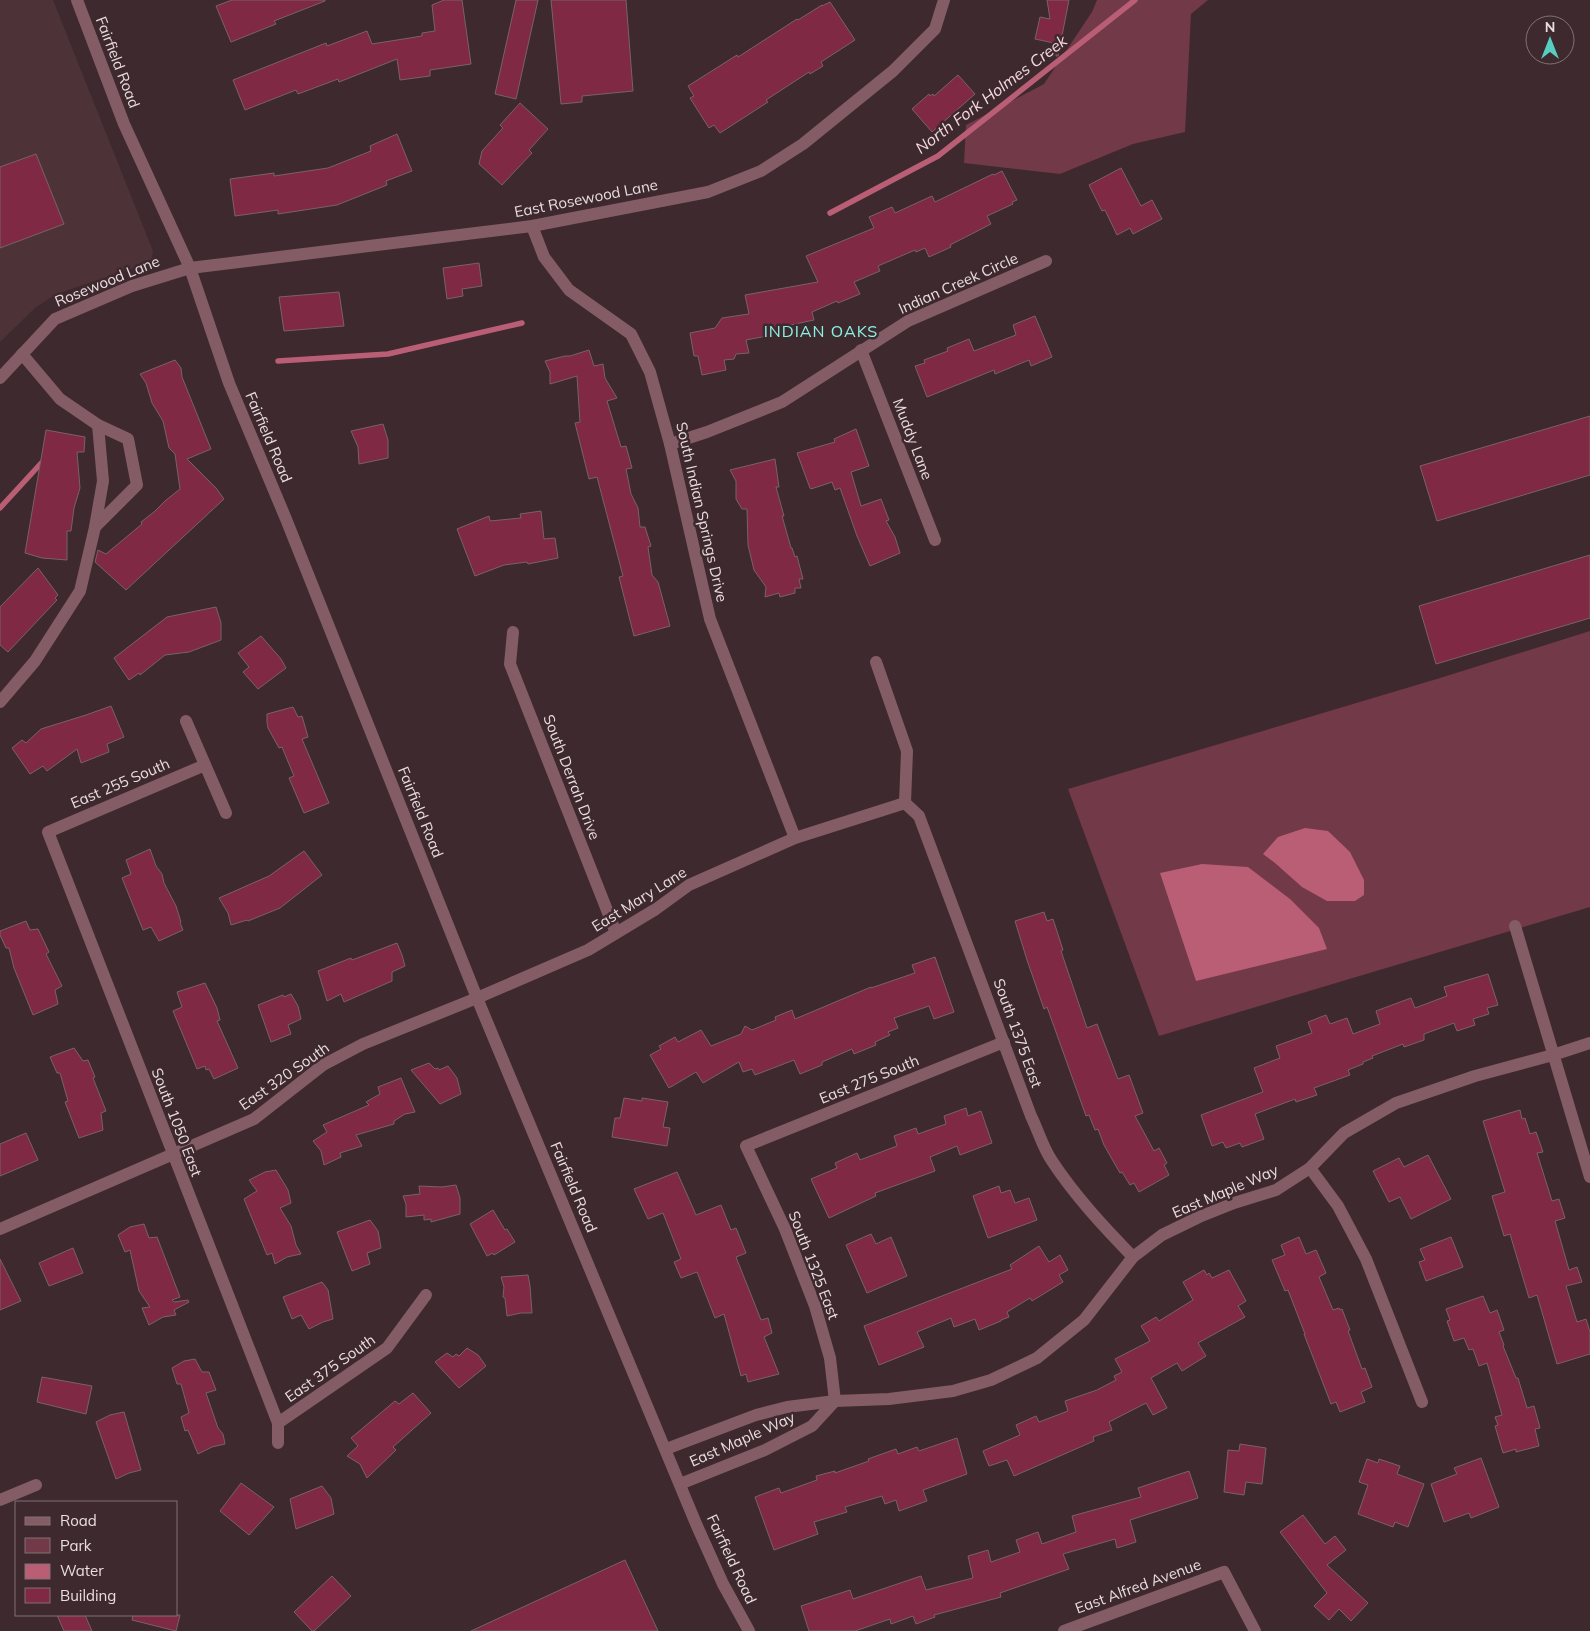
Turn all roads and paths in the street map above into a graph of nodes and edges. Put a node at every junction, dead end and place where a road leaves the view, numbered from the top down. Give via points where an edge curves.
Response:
1 (77, 0) edge
2 (944, 0) edge
3 (532, 226) junction
4 (1046, 261) dead end
5 (190, 268) junction
6 (862, 350) junction
7 (22, 354) junction
8 (0, 378) edge
9 (98, 425) junction
10 (670, 444) junction
11 (95, 527) junction
12 (935, 540) dead end
13 (513, 632) dead end
14 (876, 662) dead end
15 (0, 702) edge
16 (186, 721) dead end
17 (205, 765) junction
18 (904, 803) junction
19 (226, 813) dead end
20 (48, 832) joint
21 (795, 838) junction
22 (1515, 926) dead end
23 (616, 933) junction
24 (477, 998) junction
25 (1004, 1042) junction
26 (1590, 1042) edge
27 (1553, 1055) junction
28 (746, 1146) joint
29 (172, 1154) junction
30 (1310, 1168) junction
31 (1590, 1177) edge
32 (0, 1229) edge
33 (1132, 1257) junction
34 (426, 1295) dead end
35 (835, 1401) junction
36 (1422, 1402) dead end
37 (278, 1423) junction
38 (278, 1443) dead end
39 (666, 1449) junction
40 (680, 1484) junction
41 (36, 1485) dead end
42 (0, 1500) edge
43 (749, 1631) edge
44 (1064, 1631) edge
45 (1255, 1631) edge

1 - 5 street, Fairfield Road via 124,124
2 - 3 street, East Rosewood Lane via 935,29 893,71 803,144 761,170 708,192
3 - 5 street, East Rosewood Lane
3 - 10 street, South Indian Springs Drive via 544,257 569,290 631,334 650,372
4 - 6 street, Indian Creek Circle via 908,322
5 - 7 street, Rosewood Lane via 132,286 55,319
5 - 24 street, Fairfield Road via 229,383
6 - 10 street, Indian Creek Circle via 782,402
6 - 12 street, Muddy Lane
7 - 8 street, Rosewood Lane
7 - 9 street via 60,399
9 - 11 street via 103,481
9 - 11 street via 128,439 137,485
10 - 21 street, South Indian Springs Drive via 710,619
11 - 15 street via 80,591 35,661
13 - 23 street, South Derrah Drive via 510,664
14 - 18 street via 907,751
16 - 17 street
17 - 19 street
17 - 20 street, East 255 South
18 - 21 street, East Mary Lane
18 - 25 street, South 1375 East via 919,816
20 - 29 street, South 1050 East
21 - 23 street, East Mary Lane via 689,885
22 - 27 street
23 - 24 street, East Mary Lane via 588,950
24 - 29 street, East 320 South via 363,1044 323,1065 254,1119
24 - 39 street, Fairfield Road
25 - 28 street, East 275 South
25 - 33 street, South 1375 East via 1051,1160 1085,1205
26 - 27 street, East Maple Way
27 - 30 street, East Maple Way via 1475,1076 1396,1103 1344,1133
27 - 31 street
28 - 35 street, South 1325 East via 785,1229 815,1306 830,1358
29 - 32 street, East 320 South
29 - 37 street, South 1050 East
30 - 33 street, East Maple Way via 1276,1190 1234,1203 1169,1232
30 - 36 street via 1338,1206 1366,1259
33 - 35 street, East Maple Way via 1084,1320 1037,1358 991,1380 953,1391 889,1399
34 - 37 street, East 375 South via 387,1348
35 - 39 street, East Maple Way via 756,1415
35 - 40 street, East Maple Way via 812,1426 766,1450
37 - 38 street
39 - 40 street, Fairfield Road
40 - 43 street, Fairfield Road via 723,1584
41 - 42 street
44 - 45 street, East Alfred Avenue via 1224,1572

